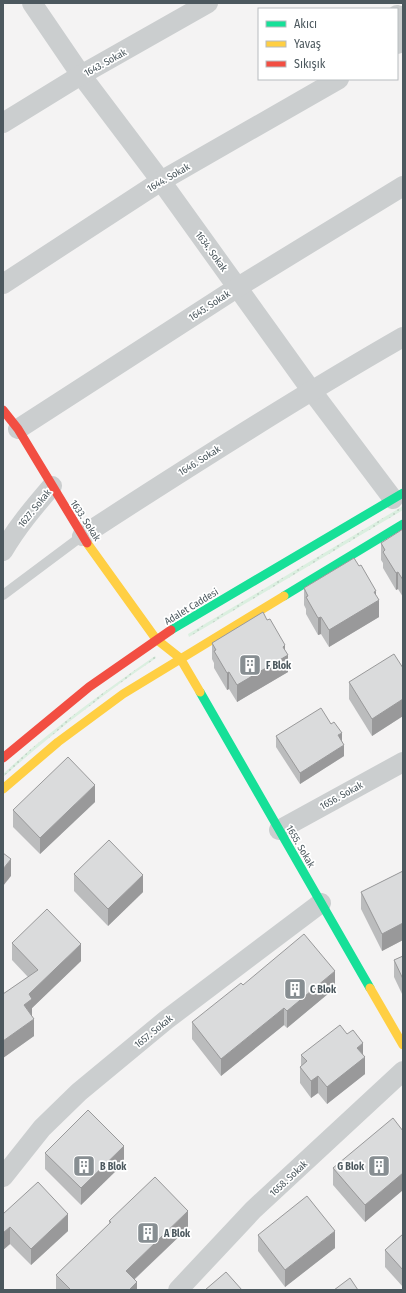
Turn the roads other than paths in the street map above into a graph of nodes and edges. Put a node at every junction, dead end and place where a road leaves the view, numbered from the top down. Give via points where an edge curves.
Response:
1 (32, 3) edge
2 (208, 3) edge
3 (81, 75) junction
4 (337, 80) edge
5 (3, 123) edge
6 (161, 180) junction
7 (403, 186) edge
8 (3, 284) edge
9 (238, 287) junction
10 (403, 337) edge
11 (311, 390) junction
12 (3, 410) edge
13 (18, 429) junction
14 (52, 486) junction
15 (398, 496) edge
16 (403, 524) edge
17 (82, 536) junction
18 (3, 551) edge
19 (3, 595) edge
20 (156, 639) junction
21 (180, 658) junction
22 (3, 758) edge
23 (403, 762) edge
24 (3, 789) edge
25 (279, 830) junction
26 (321, 903) junction
27 (403, 1045) edge
28 (403, 1071) edge
29 (3, 1177) edge
30 (178, 1290) edge

1 - 3 street, 1634. Sokak
2 - 3 street, 1643. Sokak
3 - 5 street, 1643. Sokak
3 - 6 street, 1634. Sokak
4 - 6 street, 1644. Sokak
6 - 8 street, 1644. Sokak
6 - 9 street, 1634. Sokak
7 - 9 street, 1645. Sokak
9 - 11 street, 1634. Sokak
9 - 13 street, 1645. Sokak
10 - 11 street, 1646. Sokak
11 - 15 street, 1634. Sokak
11 - 17 street, 1646. Sokak via 191,464
12 - 13 street, 1633. Sokak
13 - 14 street, 1633. Sokak
14 - 17 street, 1633. Sokak
14 - 18 street, 1627. Sokak via 26,516
15 - 20 street, Adalet Caddesi
16 - 21 street
17 - 19 lane, 1646. Sokak
17 - 20 street, 1633. Sokak
20 - 21 street, 1633. Sokak
20 - 22 street, Adalet Caddesi via 89,687
21 - 24 street via 123,694 58,742
21 - 25 street, 1655. Sokak
23 - 25 street, 1656. Sokak
25 - 26 street, 1655. Sokak
26 - 27 street, 1655. Sokak
26 - 29 street, 1657. Sokak via 166,1020 79,1092 42,1128
28 - 30 street, 1658. Sokak via 253,1210

